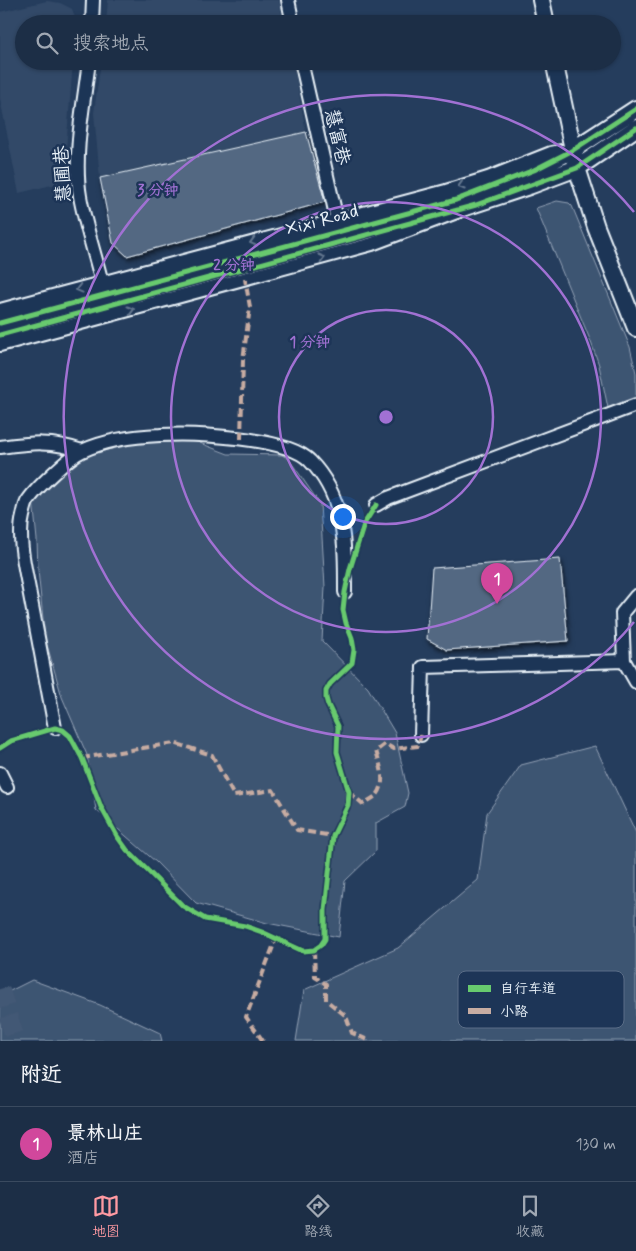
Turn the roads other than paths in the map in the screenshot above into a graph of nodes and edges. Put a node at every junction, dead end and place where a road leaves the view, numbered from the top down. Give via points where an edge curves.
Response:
1 (93, 0) edge
2 (288, 0) edge
3 (540, 0) edge
4 (92, 15) edge
5 (291, 15) edge
6 (544, 15) edge
7 (88, 70) edge
8 (303, 70) edge
9 (556, 70) edge
10 (636, 109) edge
11 (636, 128) edge
12 (573, 150) junction
13 (577, 168) junction
14 (476, 205) junction
15 (337, 220) junction
16 (102, 282) junction
17 (0, 310) edge
18 (0, 323) edge
19 (636, 328) edge
20 (0, 334) edge
21 (0, 345) edge
22 (636, 405) edge
23 (0, 447) edge
24 (82, 451) junction
25 (376, 505) dead end
26 (345, 592) dead end
27 (636, 596) edge
28 (624, 661) junction
29 (636, 682) edge
30 (55, 728) dead end
31 (421, 735) dead end
32 (0, 773) edge
33 (7, 787) dead end

1 - 4 street
2 - 5 street
3 - 6 main road
7 - 16 street, 慧圃巷 via 78,173 80,196
8 - 15 street, 慧富巷
9 - 12 main road
10 - 12 main road, Xixi Road
11 - 13 main road, Xixi Road
12 - 13 main road
12 -> 15 street, Xixi Road via 551,153 488,178
12 - 18 main road, Xixi Road via 534,170 456,200
13 - 14 main road, Xixi Road
13 - 19 main road via 596,227
14 - 20 main road, Xixi Road
21 -> 14 street, Xixi Road via 372,244
15 -> 16 street, Xixi Road
16 -> 17 street, Xixi Road
22 - 25 street
23 - 24 street via 52,443
24 - 26 street via 140,437 195,435 267,443 290,449 309,459 322,475 338,509 343,531
24 - 30 street via 72,456 27,502 21,525 25,567
27 - 28 street via 622,613
28 - 29 street
28 - 31 street via 423,667
32 - 33 street

